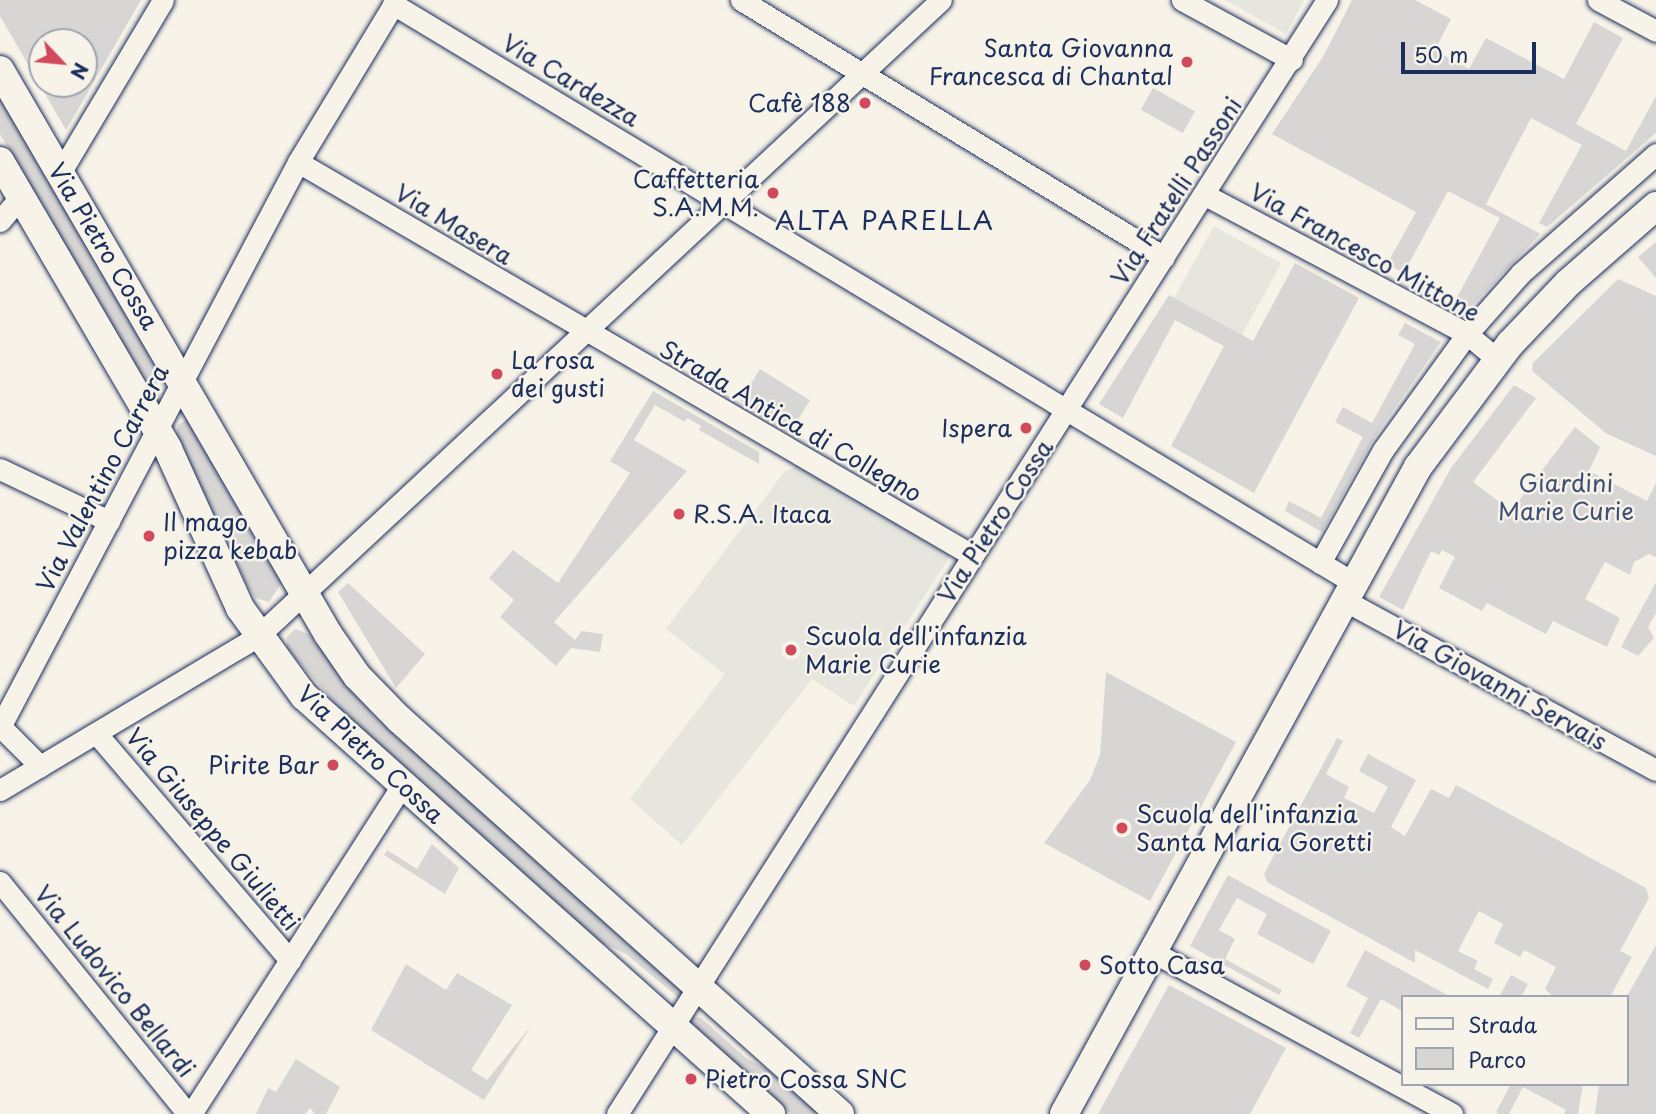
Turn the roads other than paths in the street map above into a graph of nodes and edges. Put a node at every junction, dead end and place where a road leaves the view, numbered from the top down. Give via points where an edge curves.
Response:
1 (163, 0) edge
2 (741, 0) edge
3 (941, 0) edge
4 (1182, 0) edge
5 (1327, 0) edge
6 (1598, 0) edge
7 (394, 2) edge
8 (1656, 32) edge
9 (1292, 60) junction
10 (0, 70) edge
11 (862, 73) junction
12 (1656, 154) edge
13 (0, 161) edge
14 (298, 162) junction
15 (60, 173) junction
16 (1205, 195) junction
17 (21, 197) junction
18 (722, 202) junction
19 (1656, 206) edge
20 (0, 221) edge
21 (1164, 257) junction
22 (584, 331) junction
23 (1467, 334) junction
24 (1497, 359) junction
25 (183, 380) junction
26 (1067, 411) junction
27 (157, 429) junction
28 (0, 470) edge
29 (108, 521) junction
30 (972, 555) junction
31 (1320, 564) junction
32 (304, 592) junction
33 (1349, 592) junction
34 (258, 636) junction
35 (0, 727) edge
36 (96, 733) junction
37 (40, 766) junction
38 (1656, 770) edge
39 (402, 785) junction
40 (0, 790) edge
41 (0, 881) edge
42 (1153, 952) junction
43 (290, 960) junction
44 (698, 986) junction
45 (673, 1025) junction
46 (1400, 1086) edge
47 (1400, 1086) edge
48 (189, 1114) edge
49 (617, 1114) edge
50 (771, 1114) edge
51 (840, 1114) edge
52 (1064, 1114) edge
53 (1452, 1114) edge

1 - 15 street
2 - 11 street
3 - 11 street
4 - 9 street
5 - 9 street, Via Fratelli Passoni
6 - 8 street
7 - 14 street, Via Valentino Carrera
7 - 18 street, Via Cardezza
9 - 16 street, Via Fratelli Passoni
10 - 15 main road, Via Pietro Cossa
11 - 18 street
11 - 21 street
12 - 23 street via 1521,274
13 - 17 main road, Via Pietro Cossa
14 - 22 street, Via Masera
14 - 25 street, Via Valentino Carrera
15 - 25 main road, Via Pietro Cossa
16 - 21 street, Via Fratelli Passoni
16 - 23 street, Via Francesco Mittone
17 - 20 street
17 - 27 main road, Via Pietro Cossa
18 - 22 street
18 - 26 street
19 - 24 main road via 1568,282
21 - 26 street, Via Fratelli Passoni
22 - 30 street, Strada Antica di Collegno
22 - 32 street
23 - 24 street, Via Francesco Mittone
23 - 31 street via 1383,450
24 - 33 main road via 1418,467
25 - 27 street, Via Valentino Carrera
25 - 32 main road, Via Pietro Cossa
26 - 30 street, Via Pietro Cossa
26 - 31 street, Via Giovanni Servais
27 - 29 street, Via Valentino Carrera
27 - 34 main road, Via Pietro Cossa
28 - 29 street
29 - 35 street, Via Valentino Carrera
30 - 44 street, Via Pietro Cossa
31 - 33 street, Via Giovanni Servais
32 - 34 street
32 - 44 main road, Via Pietro Cossa via 327,634 375,697
33 - 38 street, Via Giovanni Servais
33 - 42 main road
34 - 36 street
34 - 39 main road, Via Pietro Cossa via 325,718
35 - 37 street, Via Valentino Carrera
36 - 37 street
36 - 43 street, Via Giuseppe Giulietti
37 - 40 street
39 - 43 street
39 - 45 main road, Via Pietro Cossa
41 - 48 street, Via Ludovico Bellardi
42 - 47 street
42 - 52 main road
43 - 48 street
44 - 45 street
44 - 51 main road, Via Pietro Cossa
45 - 49 street
45 - 50 main road, Via Pietro Cossa
46 - 53 street

